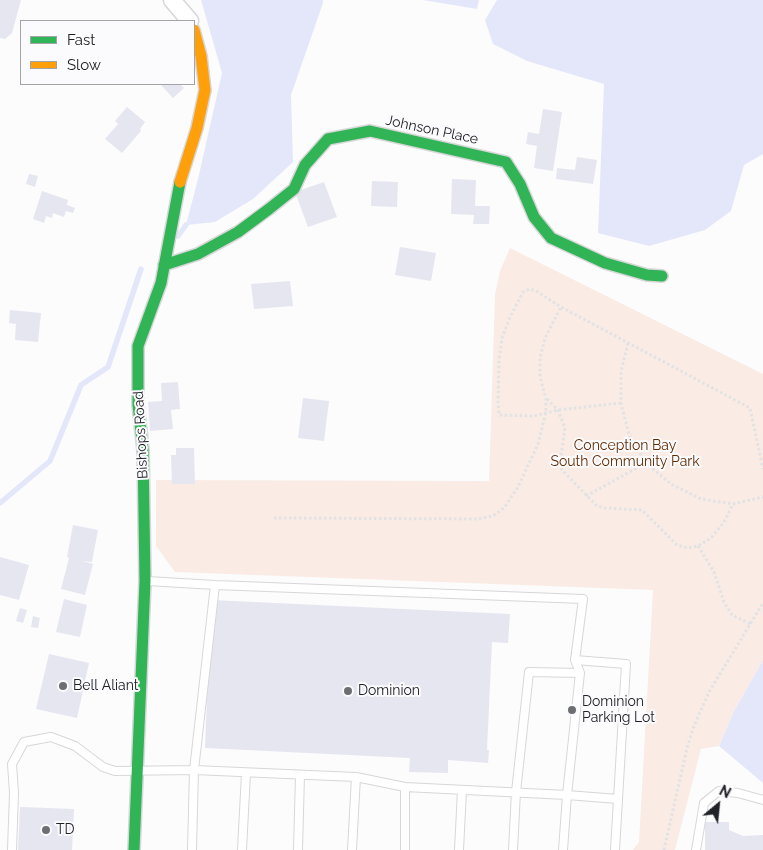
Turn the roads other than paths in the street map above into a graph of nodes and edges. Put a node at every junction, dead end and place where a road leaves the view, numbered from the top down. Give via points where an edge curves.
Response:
1 (172, 0) edge
2 (189, 20) edge
3 (195, 33) edge
4 (164, 265) junction
5 (662, 276) dead end
6 (145, 580) junction
7 (215, 585) junction
8 (575, 660) junction
9 (580, 673) junction
10 (194, 770) junction
11 (138, 772) junction
12 (246, 773) junction
13 (300, 776) junction
14 (356, 778) junction
15 (405, 787) junction
16 (462, 790) junction
17 (516, 792) junction
18 (567, 795) junction
19 (618, 798) junction
20 (763, 800) edge
21 (12, 850) edge
22 (134, 850) edge
23 (192, 850) edge
24 (242, 850) edge
25 (298, 850) edge
26 (352, 850) edge
27 (405, 850) edge
28 (458, 850) edge
29 (513, 850) edge
30 (563, 850) edge
31 (615, 850) edge
32 (696, 850) edge

1 - 2 street
3 - 4 street, Bishops Road via 202,56 205,90 180,180
4 - 5 street, Johnson Place via 198,254 238,232 269,209 294,189 305,165 328,139 370,131 506,162 534,217 551,238 605,263
4 - 6 street, Bishops Road via 161,283 138,346
6 - 7 lane
6 - 11 street, Bishops Road
7 - 8 lane via 583,599
7 - 10 lane
8 - 9 lane
8 - 19 lane via 626,664
9 - 17 lane via 528,672
9 - 18 lane
10 - 11 lane
10 - 12 lane
10 - 23 lane
11 - 21 lane via 103,767 75,746 50,737 24,742 12,764
11 - 22 street, Bishops Road
12 - 13 lane
12 - 24 lane
13 - 14 lane
13 - 25 lane
14 - 15 lane
14 - 26 lane
15 - 16 lane
15 - 27 lane
16 - 17 lane
16 - 28 lane
17 - 18 lane
17 - 29 lane
18 - 19 lane
18 - 30 lane
19 - 31 lane
20 - 32 lane via 718,791 704,803

